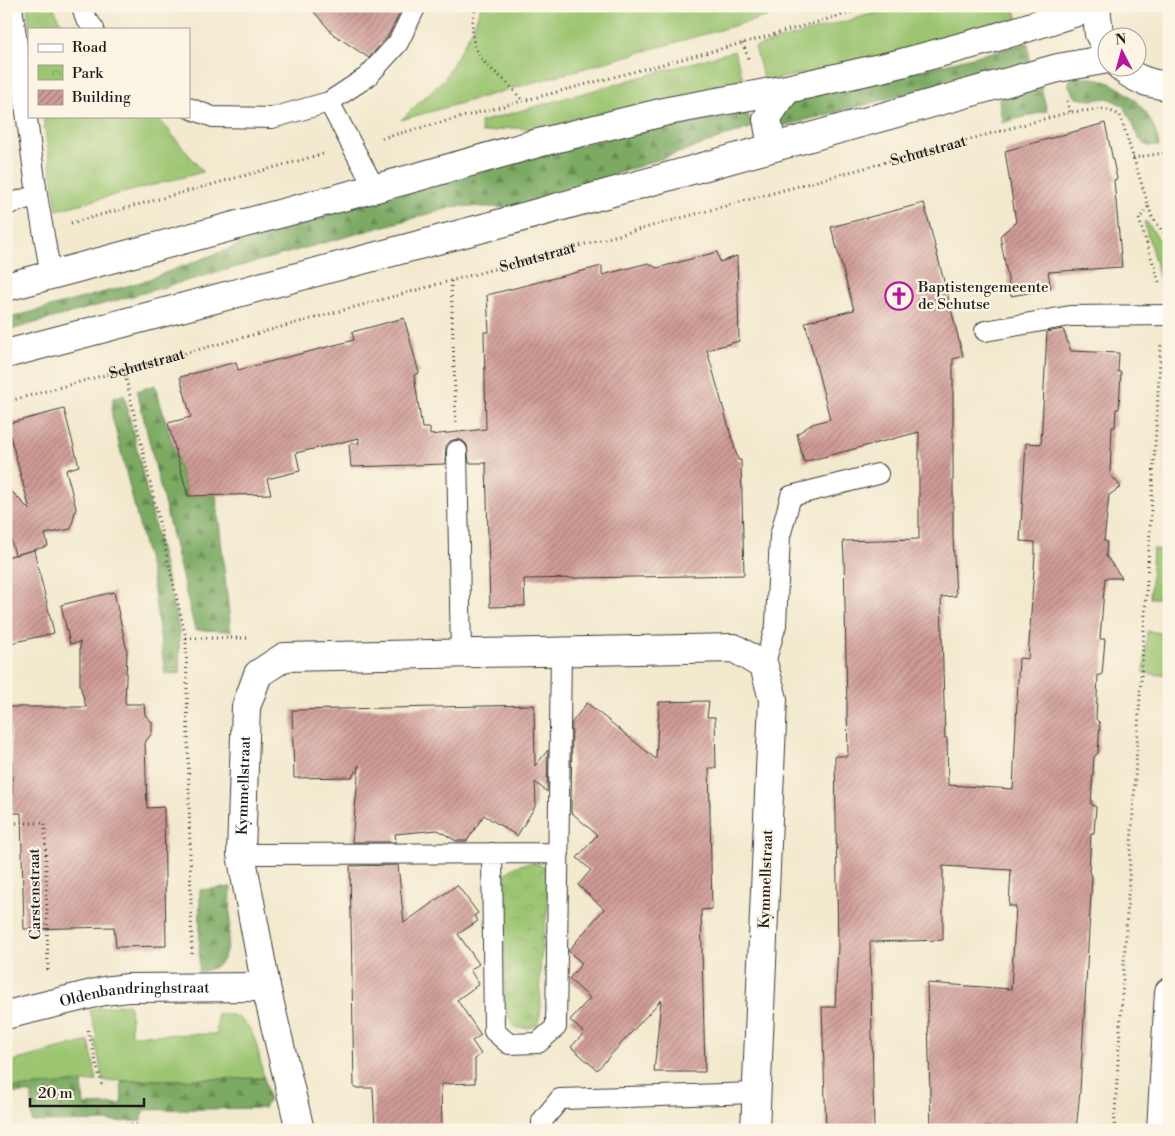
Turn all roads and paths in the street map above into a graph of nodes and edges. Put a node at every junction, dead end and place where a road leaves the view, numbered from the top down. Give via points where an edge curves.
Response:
1 (12, 6) edge
2 (82, 6) edge
3 (416, 6) edge
4 (476, 6) edge
5 (874, 6) edge
6 (1096, 6) edge
7 (93, 28) edge
8 (1098, 28) edge
9 (1098, 61) edge
10 (1138, 78) edge
11 (1169, 86) edge
12 (787, 89) junction
13 (522, 100) junction
14 (329, 102) junction
15 (190, 108) edge
16 (353, 146) junction
17 (772, 148) junction
18 (1169, 152) edge
19 (1133, 158) junction
20 (374, 189) junction
21 (37, 195) junction
22 (6, 205) edge
23 (1148, 206) junction
24 (44, 230) junction
25 (1169, 240) edge
26 (6, 241) edge
27 (51, 276) junction
28 (451, 281) junction
29 (6, 287) edge
30 (1166, 315) edge
31 (986, 331) dead end
32 (6, 354) edge
33 (124, 370) junction
34 (6, 402) edge
35 (457, 451) joint
36 (878, 474) dead end
37 (186, 638) junction
38 (561, 652) junction
39 (460, 653) junction
40 (284, 657) junction
41 (764, 666) junction
42 (6, 812) edge
43 (6, 823) edge
44 (492, 853) junction
45 (559, 853) junction
46 (241, 854) junction
47 (266, 987) junction
48 (192, 988) junction
49 (1169, 992) edge
50 (66, 999) junction
51 (6, 1015) edge
52 (102, 1086) dead end
53 (757, 1093) junction
54 (6, 1129) edge
55 (138, 1130) edge
56 (300, 1130) edge
57 (542, 1130) edge
58 (755, 1130) edge
59 (1114, 1130) edge
60 (1161, 1130) edge

1 - 21 lane
2 - 7 lane
3 - 14 lane via 398,43 367,76
4 - 13 path via 471,34 475,47 485,64
5 - 13 path
6 - 8 main road
6 - 12 main road via 991,39
9 - 17 main road via 1058,68
10 - 11 main road
12 - 17 main road via 767,119
12 - 20 main road via 668,110
13 - 16 path
14 - 15 lane via 272,118 213,117
14 - 16 lane
16 - 20 lane
16 - 24 path
17 - 32 main road
18 - 19 path
19 - 23 path, Schutstraat
19 - 28 path, Schutstraat via 1120,115 1106,109 1070,112
20 - 27 main road
21 - 22 lane
21 - 24 lane
23 - 25 path, Schutstraat
23 - 30 path via 1139,219 1164,297
24 - 26 path
24 - 27 lane
27 - 29 main road
28 - 33 path, Schutstraat
28 - 35 path
30 - 31 lane via 1070,316
30 - 59 path
33 - 34 path, Schutstraat
33 - 37 path
35 - 39 lane
36 - 41 lane via 791,496 780,536 776,625
37 - 40 path via 280,639
37 - 48 path
38 - 39 main road
38 - 41 main road via 734,648
38 - 45 lane
39 - 40 main road
40 - 46 main road, Kymmellstraat via 258,674 246,707
41 - 53 main road, Kymmellstraat via 773,699
42 - 43 path
43 - 50 path, Carstenstraat via 45,823 48,982
44 - 45 lane, Kymmellstraat
44 - 45 lane via 494,1031 509,1044 538,1043 556,1027
44 - 46 lane, Kymmellstraat
46 - 47 main road
47 - 48 main road, Oldenbandringhstraat
47 - 56 main road
48 - 50 main road, Oldenbandringhstraat via 128,988
49 - 60 main road
50 - 51 main road, Oldenbandringhstraat
50 - 52 path
53 - 57 lane via 560,1099 542,1121
53 - 58 main road, Kymmellstraat
54 - 55 path via 138,1126

